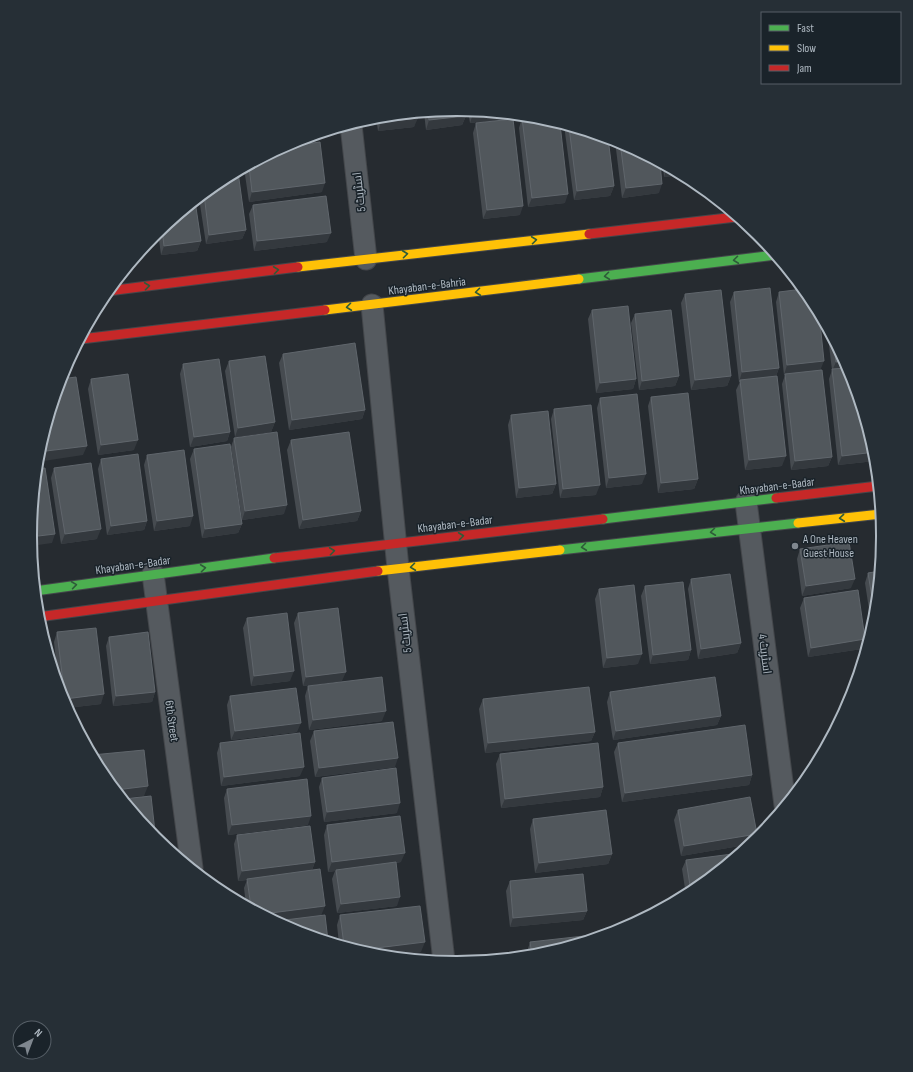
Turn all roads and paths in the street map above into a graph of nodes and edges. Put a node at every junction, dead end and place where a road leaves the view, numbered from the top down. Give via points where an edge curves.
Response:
1 (352, 130) edge
2 (729, 218) edge
3 (769, 256) edge
4 (366, 259) junction
5 (118, 290) edge
6 (372, 305) junction
7 (86, 338) edge
8 (873, 487) edge
9 (746, 502) junction
10 (875, 515) edge
11 (749, 528) junction
12 (397, 543) junction
13 (398, 568) junction
14 (152, 574) junction
15 (41, 590) edge
16 (156, 602) junction
17 (45, 616) edge
18 (783, 799) edge
19 (191, 860) edge
20 (443, 956) edge

1 - 4 street, اسٹریٹ 5
4 -> 2 main road
3 -> 6 main road, Khayaban-e-Bahria
5 -> 4 main road
6 -> 7 main road, Khayaban-e-Bahria
6 - 12 street, اسٹریٹ 5
8 - 9 main road, Khayaban-e-Badar
9 - 11 street, اسٹریٹ 4
12 -> 9 main road, Khayaban-e-Badar
10 -> 11 main road
11 -> 13 main road
11 - 18 street, اسٹریٹ 4
12 - 13 street, اسٹریٹ 5
14 -> 12 main road, Khayaban-e-Badar
13 - 16 main road
13 - 20 street, اسٹریٹ 5
15 -> 14 main road, Khayaban-e-Badar
14 - 16 street, 6th Street
16 - 17 main road
16 - 19 street, 6th Street

